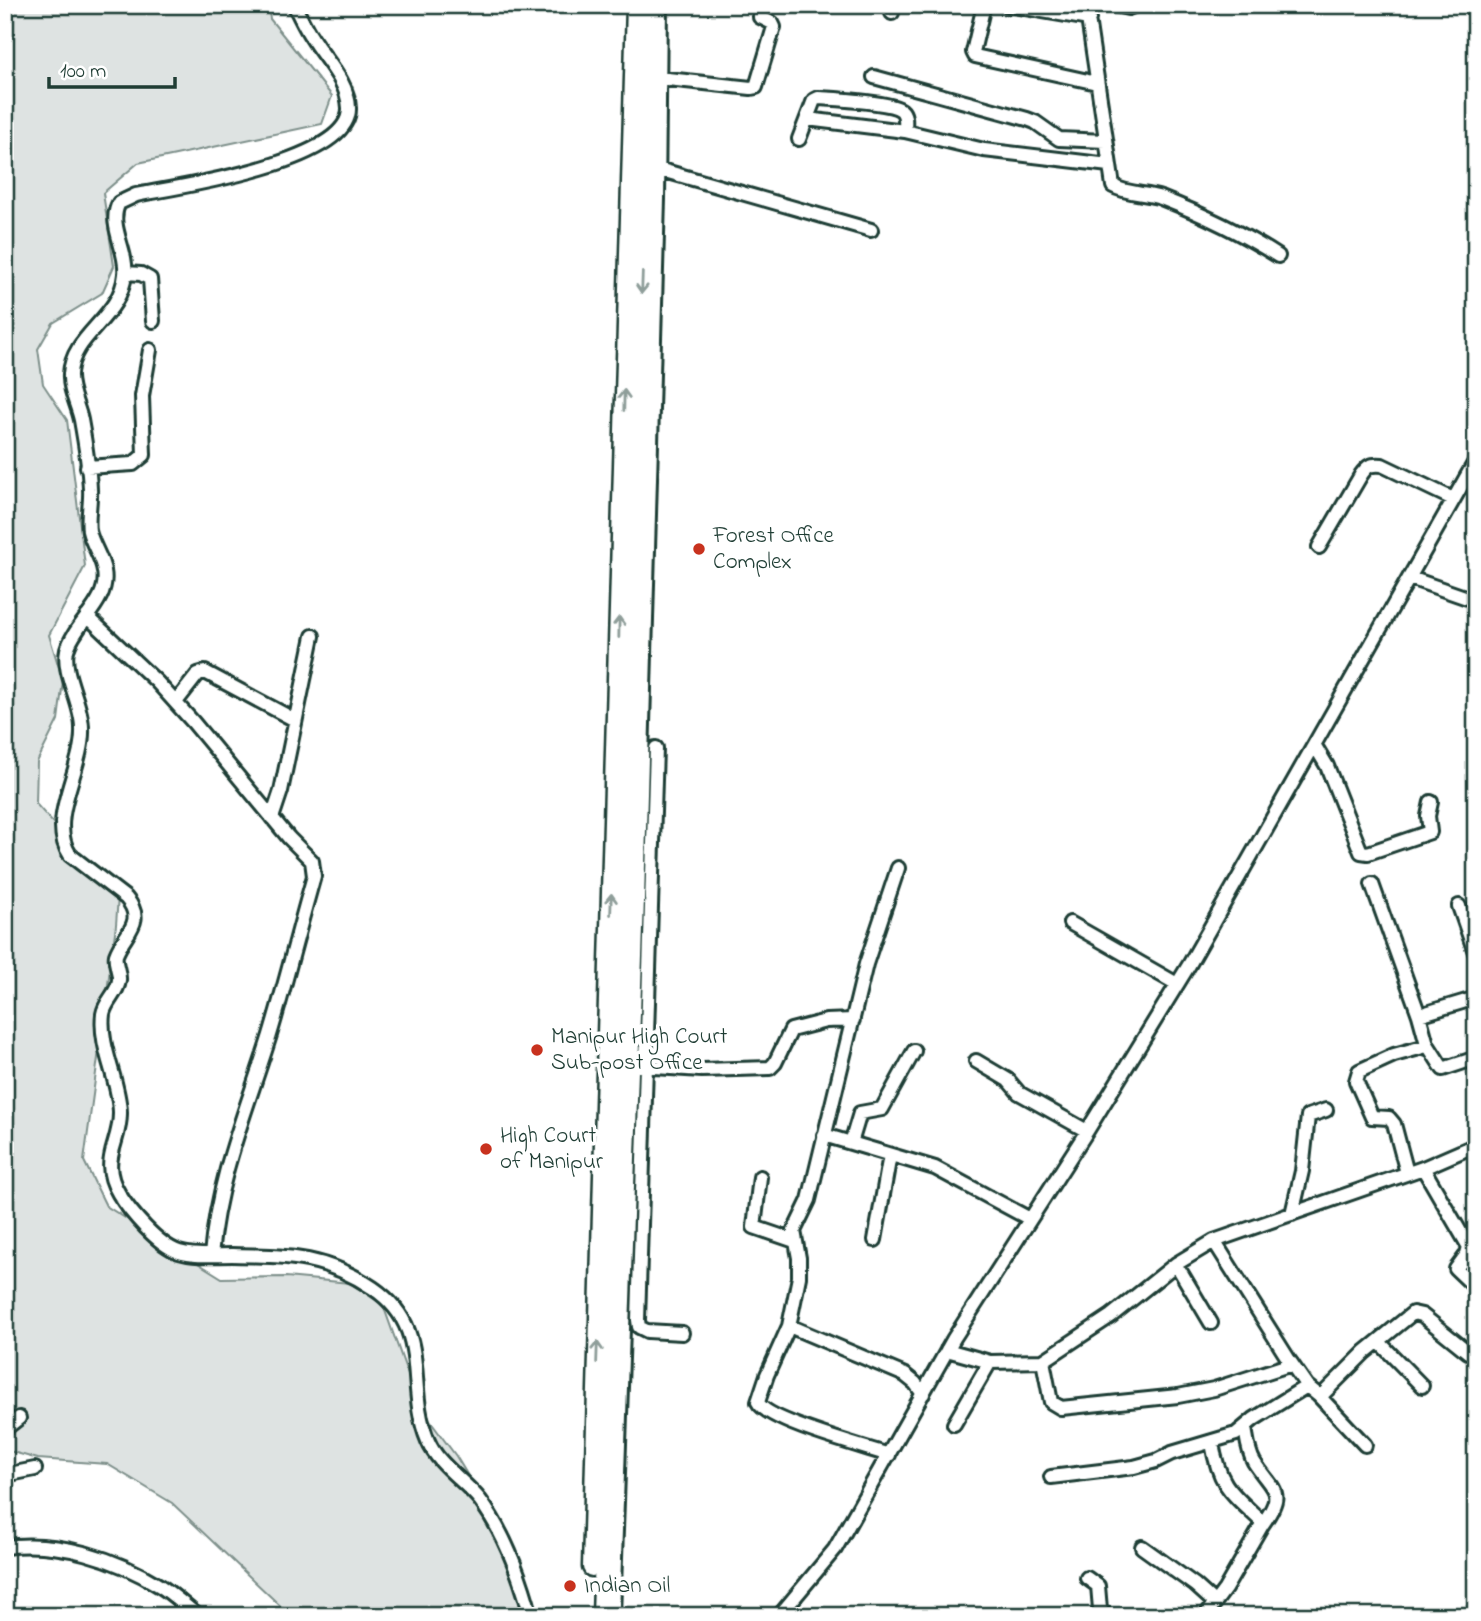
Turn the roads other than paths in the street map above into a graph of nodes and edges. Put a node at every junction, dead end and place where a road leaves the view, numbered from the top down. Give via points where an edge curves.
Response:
1 (294, 5) edge
2 (636, 5) edge
3 (649, 5) edge
4 (660, 5) edge
5 (760, 5) edge
6 (984, 5) edge
7 (1007, 5) edge
8 (1086, 5) edge
9 (1114, 5) edge
10 (1136, 5) edge
11 (1089, 19) junction
12 (874, 77) dead end
13 (658, 78) junction
14 (1097, 83) junction
15 (807, 119) junction
16 (905, 131) junction
17 (799, 139) dead end
18 (1106, 141) junction
19 (1109, 165) junction
20 (658, 169) junction
21 (871, 230) dead end
22 (1278, 256) dead end
23 (125, 273) junction
24 (153, 321) dead end
25 (150, 350) dead end
26 (1476, 460) edge
27 (87, 467) junction
28 (1453, 499) junction
29 (1318, 547) dead end
30 (1410, 578) junction
31 (1476, 601) edge
32 (87, 617) junction
33 (313, 636) dead end
34 (176, 702) junction
35 (295, 720) junction
36 (1315, 746) junction
37 (656, 748) dead end
38 (1431, 802) dead end
39 (272, 818) junction
40 (898, 868) dead end
41 (1371, 884) dead end
42 (1459, 906) dead end
43 (1070, 923) dead end
44 (1476, 954) edge
45 (1177, 984) junction
46 (1476, 998) edge
47 (1419, 1015) junction
48 (853, 1020) junction
49 (1427, 1044) junction
50 (914, 1051) dead end
51 (1476, 1058) edge
52 (976, 1061) dead end
53 (632, 1065) junction
54 (646, 1066) junction
55 (1326, 1110) dead end
56 (1087, 1131) junction
57 (824, 1135) junction
58 (851, 1143) junction
59 (1476, 1145) edge
60 (890, 1155) junction
61 (1423, 1168) junction
62 (1407, 1173) junction
63 (760, 1177) dead end
64 (1292, 1214) junction
65 (1030, 1219) junction
66 (875, 1240) dead end
67 (795, 1241) junction
68 (1214, 1241) junction
69 (1472, 1245) edge
70 (211, 1255) junction
71 (1176, 1264) junction
72 (1476, 1289) edge
73 (1211, 1323) dead end
74 (789, 1326) junction
75 (682, 1333) dead end
76 (1379, 1342) junction
77 (1476, 1349) edge
78 (947, 1350) junction
79 (1043, 1360) junction
80 (990, 1362) junction
81 (1292, 1364) junction
82 (1422, 1386) dead end
83 (1313, 1391) junction
84 (923, 1394) junction
85 (19, 1418) dead end
86 (954, 1424) dead end
87 (1245, 1428) junction
88 (5, 1429) edge
89 (1212, 1443) junction
90 (1366, 1445) dead end
91 (889, 1455) junction
92 (35, 1469) dead end
93 (5, 1475) edge
94 (1051, 1477) dead end
95 (1262, 1525) junction
96 (5, 1547) edge
97 (1142, 1547) dead end
98 (1087, 1578) dead end
99 (1215, 1603) junction
100 (198, 1616) edge
101 (531, 1616) edge
102 (591, 1616) edge
103 (602, 1616) edge
104 (613, 1616) edge
105 (779, 1616) edge
106 (1107, 1616) edge
107 (1205, 1616) edge

1 - 23 street via 347,97 350,112 343,125 315,149 255,170 124,199 115,218
102 -> 2 highway
3 -> 103 highway
4 - 13 street
5 - 13 street via 760,17 774,27 756,87
6 - 14 street via 975,56
7 - 11 street
8 - 11 street
9 - 10 street
11 - 14 street
12 - 18 street via 1027,118 1059,139
13 - 20 street
14 - 18 street
15 - 16 street
15 - 16 street via 816,98 888,106 903,112
15 - 17 street
16 - 19 street via 984,150
18 - 19 street
19 - 22 street via 1112,183 1118,189 1151,195 1209,217
20 - 21 street
20 - 53 street
23 - 24 street via 150,279
23 - 27 street via 115,306 86,339 70,371
25 - 27 street via 142,396 144,455 133,464
26 - 28 street
27 - 32 street via 89,531 105,582
28 - 29 street via 1373,464 1361,475
28 - 30 street
30 - 31 street
30 - 36 street
32 - 34 street
32 - 70 street via 66,661 82,727 62,836 70,855 126,898 135,914 117,954 118,986 103,1013 120,1112 110,1171 119,1195 159,1240 180,1252
33 - 35 street
34 - 35 street via 198,674 205,672
34 - 39 street
35 - 39 street
36 - 38 street via 1361,852 1430,832
36 - 45 street
37 - 54 street
39 - 70 street via 312,861 314,876 270,1034 232,1147
40 - 48 street
41 - 47 street
42 - 44 street
43 - 45 street
45 - 56 street
46 - 47 street
47 - 49 street
48 - 54 street via 791,1030 770,1068
48 - 57 street
49 - 51 street via 1443,1069
49 - 62 street via 1375,1063 1355,1077 1371,1115 1389,1118 1394,1124
50 - 58 street via 882,1109 860,1113
52 - 56 street via 1019,1093
53 - 54 street
53 - 104 street
54 - 75 street via 639,1327
55 - 64 street via 1308,1116
56 - 65 street
57 - 58 street
57 - 67 street via 809,1200 793,1231
58 - 60 street
59 - 61 street
60 - 65 street via 935,1168
60 - 66 street
61 - 62 street
61 - 69 street
62 - 64 street
63 - 67 street via 754,1227
64 - 68 street
65 - 78 street
67 - 74 street via 799,1277
68 - 71 street
68 - 81 street
69 - 72 street via 1456,1269
70 - 101 street via 305,1258 373,1289 400,1313 409,1330 429,1444 491,1518 522,1582
71 - 73 street
71 - 79 street via 1111,1316
74 - 84 street via 905,1375
74 - 91 street via 759,1406 796,1424
76 - 77 street via 1417,1312 1468,1352
76 - 82 street
76 - 83 street via 1324,1394
78 - 80 street
78 - 84 street
79 - 80 street
79 - 81 street via 1051,1402 1061,1408 1178,1396
80 - 86 street
81 - 83 street
83 - 87 street via 1254,1419
83 - 90 street
84 - 91 street
85 - 88 street
87 - 89 street
87 - 95 street via 1252,1458 1276,1494 1275,1507
89 - 94 street via 1134,1467
89 - 95 street via 1225,1485
91 - 105 street via 835,1549
92 - 93 street
95 - 99 street
96 - 100 street via 48,1546 108,1561 160,1586
97 - 99 street
98 - 106 street via 1098,1586 1100,1609
99 - 107 street

